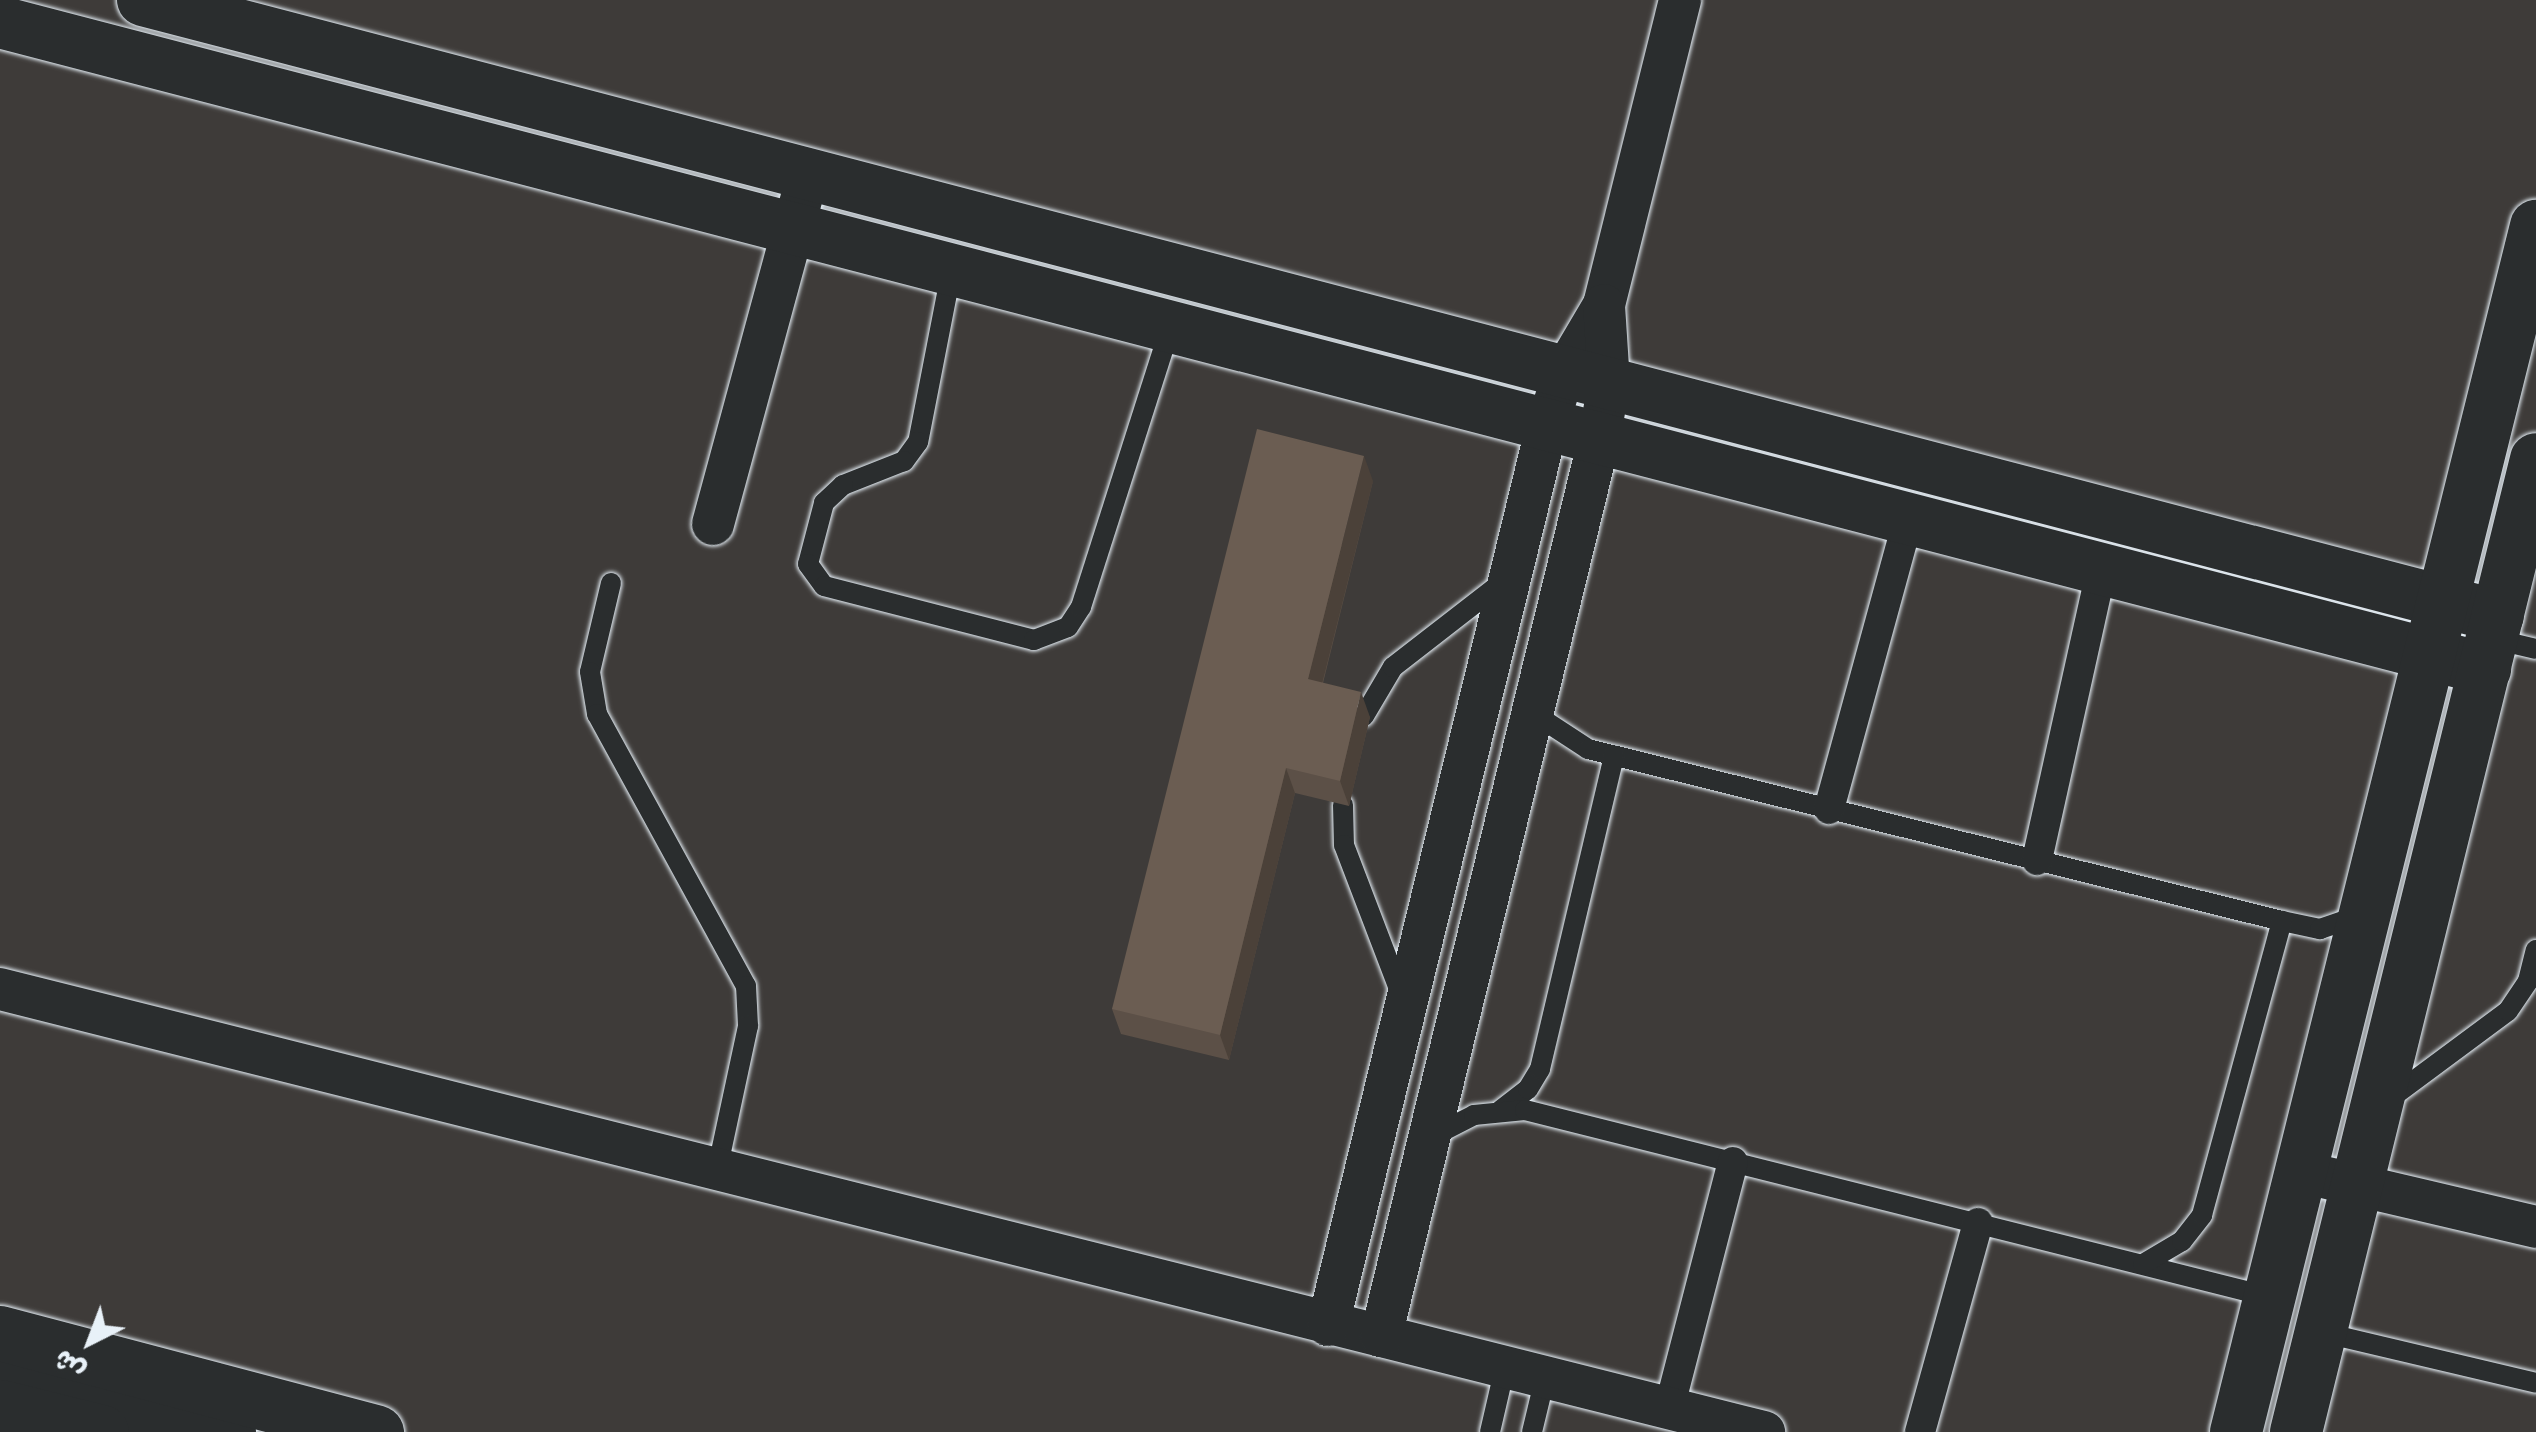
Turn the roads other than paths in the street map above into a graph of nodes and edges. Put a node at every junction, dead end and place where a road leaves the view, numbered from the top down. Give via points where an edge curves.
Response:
1 (143, 0) edge
2 (1680, 0) edge
3 (80, 21) edge
4 (0, 22) edge
5 (807, 174) junction
6 (2536, 226) edge
7 (793, 229) junction
8 (951, 271) junction
9 (1250, 291) junction
10 (1170, 328) junction
11 (1234, 345) junction
12 (1586, 378) junction
13 (1547, 426) junction
14 (2486, 428) junction
15 (2536, 437) edge
16 (1598, 440) junction
17 (2536, 459) edge
18 (1908, 520) junction
19 (713, 524) dead end
20 (2102, 570) junction
21 (1513, 574) junction
22 (611, 584) dead end
23 (2443, 601) junction
24 (2503, 643) edge
25 (2430, 654) junction
26 (1532, 712) junction
27 (1364, 716) edge
28 (1614, 756) junction
29 (1343, 805) edge
30 (1829, 809) junction
31 (1449, 825) junction
32 (1502, 838) junction
33 (2037, 860) junction
34 (2367, 908) junction
35 (2282, 921) junction
36 (1421, 937) junction
37 (1476, 950) junction
38 (2536, 950) edge
39 (0, 989) edge
40 (1404, 1002) junction
41 (2332, 1053) junction
42 (2383, 1084) junction
43 (1500, 1110) junction
44 (1432, 1137) junction
45 (1733, 1162) junction
46 (717, 1170) junction
47 (2302, 1172) junction
48 (2357, 1184) junction
49 (1978, 1223) junction
50 (2536, 1227) edge
51 (2143, 1264) junction
52 (2270, 1297) junction
53 (1328, 1325) junction
54 (2321, 1332) junction
55 (0, 1334) edge
56 (1380, 1336) junction
57 (1504, 1367) junction
58 (0, 1375) edge
59 (1545, 1378) junction
60 (2536, 1383) edge
61 (0, 1407) edge
62 (1669, 1409) junction
63 (102, 1432) edge
64 (228, 1432) edge
65 (376, 1432) edge
66 (1490, 1432) edge
67 (1532, 1432) edge
68 (1764, 1432) edge
69 (1920, 1432) edge
70 (2236, 1432) edge
71 (2296, 1432) edge

1 - 5 street
2 - 12 street
3 - 4 street
3 - 7 street
5 - 7 street
5 - 9 street
6 - 14 street
7 - 8 street
7 - 19 street
8 - 10 street
8 - 10 lane via 918,442 904,461 843,485 824,504 808,564 824,586 1034,640 1068,627 1081,606
9 - 11 street
9 - 12 street
10 - 11 street
11 - 13 street
12 - 13 street
12 - 16 street
12 - 23 street
13 - 16 street
13 - 21 street
14 - 15 street
14 - 23 street
16 - 18 street
16 - 26 street
17 - 24 street
18 - 20 street
18 - 30 street
20 - 25 street
20 - 33 street
21 - 27 lane via 1393,667
21 - 31 street
22 - 46 lane via 590,672 597,714 746,986 748,1026
23 - 24 street
23 - 25 street
24 - 25 street
24 - 42 street
25 - 34 street
26 - 28 lane via 1565,738
26 - 32 street
28 - 30 lane
28 - 43 lane via 1540,1069 1528,1090
29 - 40 lane via 1344,845
30 - 33 lane
31 - 32 street
31 - 36 street
32 - 37 street
33 - 35 lane
34 - 35 lane via 2334,927
34 - 41 street
35 - 51 lane via 2202,1215 2182,1240
36 - 37 street
36 - 40 street
37 - 44 street
38 - 42 lane via 2528,981 2508,1010
39 - 46 street
40 - 53 street
41 - 42 street
41 - 47 street
42 - 48 street
43 - 44 lane
43 - 45 lane via 1525,1110
44 - 56 street
45 - 49 lane
45 - 62 street
46 - 53 street
47 - 48 street
47 - 52 street
48 - 50 street
48 - 54 street
49 - 51 lane
49 - 69 street
51 - 52 lane
52 - 70 street
53 - 56 street
54 - 60 lane
54 - 71 street
55 - 65 main road
56 - 57 street
57 - 59 street
57 - 66 lane
58 - 64 main road
59 - 62 street
59 - 67 lane
61 - 63 main road
62 - 68 street

